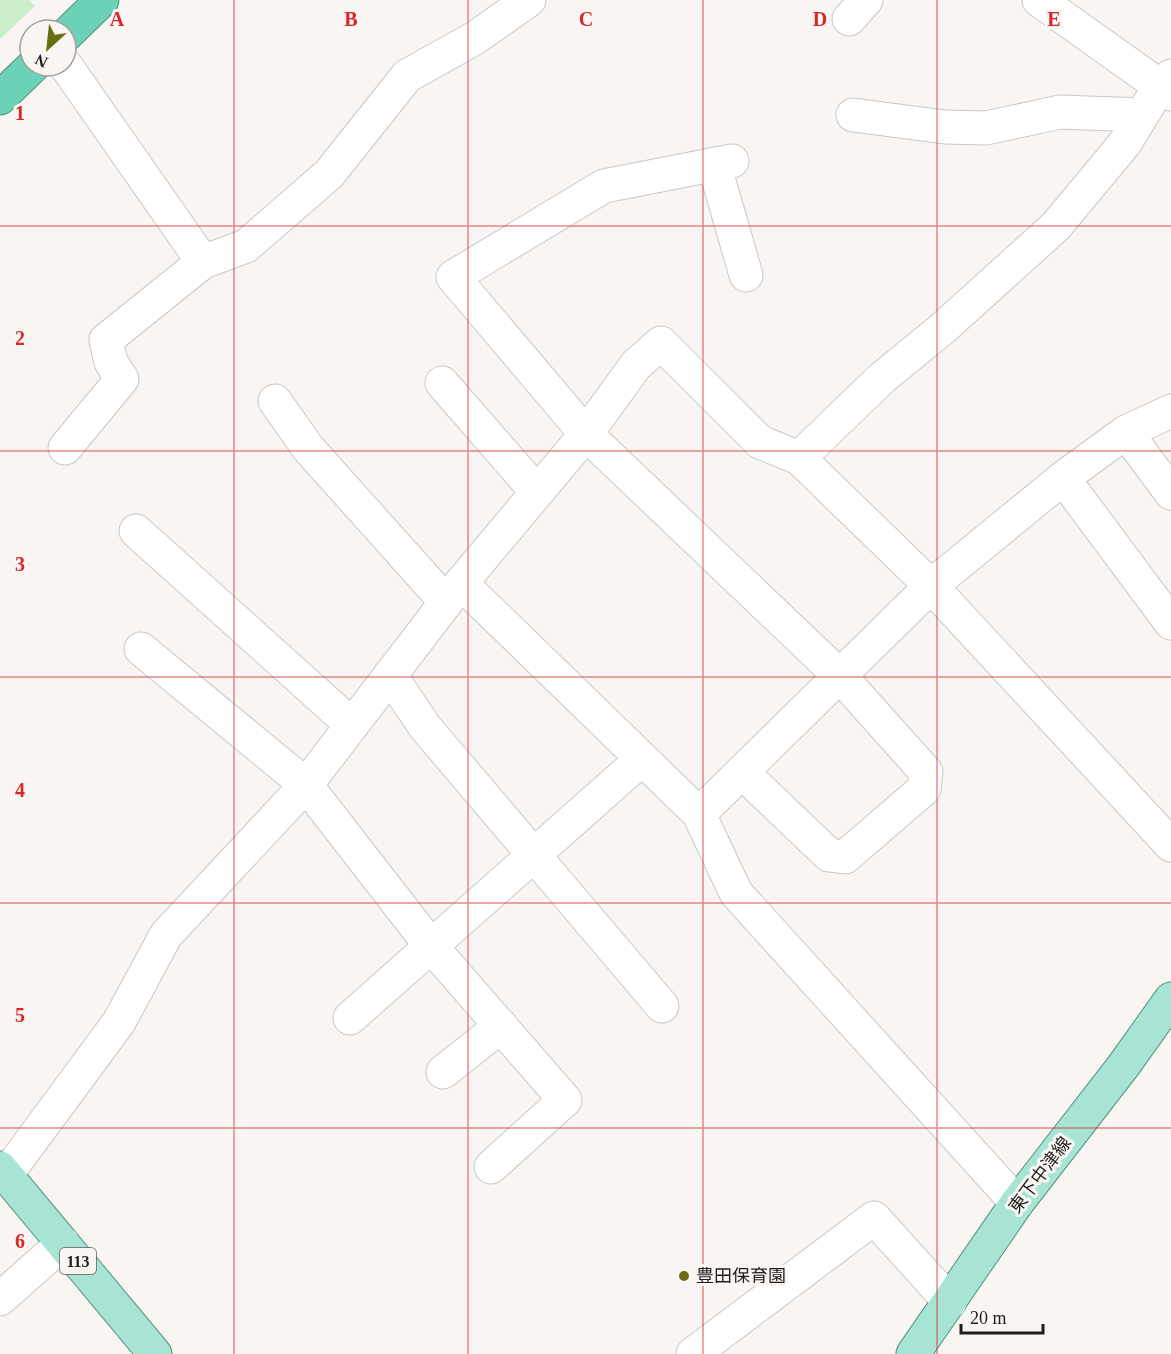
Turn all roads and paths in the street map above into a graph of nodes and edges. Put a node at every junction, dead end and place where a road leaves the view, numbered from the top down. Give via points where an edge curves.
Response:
1 (102, 0) edge
2 (529, 0) edge
3 (1039, 0) edge
4 (78, 23) edge
5 (21, 78) edge
6 (74, 78) edge
7 (1167, 85) edge
8 (0, 98) edge
9 (1142, 115) junction
10 (853, 116) dead end
11 (203, 262) junction
12 (746, 275) dead end
13 (442, 383) dead end
14 (275, 401) dead end
15 (1171, 411) edge
16 (1125, 432) junction
17 (586, 434) junction
18 (65, 448) dead end
19 (799, 458) junction
20 (1064, 478) junction
21 (537, 492) junction
22 (1171, 493) edge
23 (136, 531) dead end
24 (932, 586) junction
25 (453, 593) junction
26 (1171, 623) edge
27 (141, 649) dead end
28 (390, 675) junction
29 (840, 676) junction
30 (352, 725) junction
31 (642, 759) junction
32 (742, 772) junction
33 (306, 785) junction
34 (699, 814) junction
35 (1171, 845) edge
36 (534, 855) junction
37 (431, 946) junction
38 (1171, 999) edge
39 (662, 1006) dead end
40 (350, 1018) dead end
41 (501, 1026) junction
42 (443, 1072) dead end
43 (491, 1167) dead end
44 (3, 1171) edge
45 (1017, 1203) junction
46 (63, 1243) junction
47 (0, 1299) edge
48 (950, 1302) junction
49 (155, 1354) edge
50 (693, 1354) edge
51 (913, 1354) edge

1 - 4 highway
2 - 11 street via 476,38 407,76 329,174 246,246
3 - 7 street
5 - 8 highway
6 - 11 street
7 - 9 street
9 - 10 street via 1059,112 986,128
9 - 19 street via 1125,143 1056,226 882,378
11 - 18 street via 106,340 111,362 122,379
12 - 17 street via 723,163 604,186 453,277
13 - 21 street
14 - 25 street via 308,448
15 - 16 street
16 - 20 street
16 - 22 street
17 - 19 street via 636,365 661,343 760,442
17 - 21 street
17 - 29 street
19 - 24 street
20 - 24 street
20 - 26 street
21 - 25 street
23 - 30 street
24 - 29 street
24 - 35 street
25 - 28 street
25 - 31 street
27 - 33 street
28 - 30 street
28 - 36 street via 426,727
29 - 32 street
29 - 32 street via 926,772 924,789 845,857 829,855
30 - 33 street
31 - 34 street
31 - 36 street
32 - 34 street
33 - 37 street
33 - 44 street via 166,935 119,1022
34 - 45 street via 736,893
36 - 37 street
36 - 39 street
37 - 40 street
37 - 41 street
38 - 45 main road, 東下中津線
41 - 42 street
41 - 43 street via 565,1100
44 - 46 main road, 113
45 - 48 main road, 東下中津線
46 - 47 street
46 - 49 main road, 113
48 - 50 street via 874,1218
48 - 51 main road, 東下中津線

